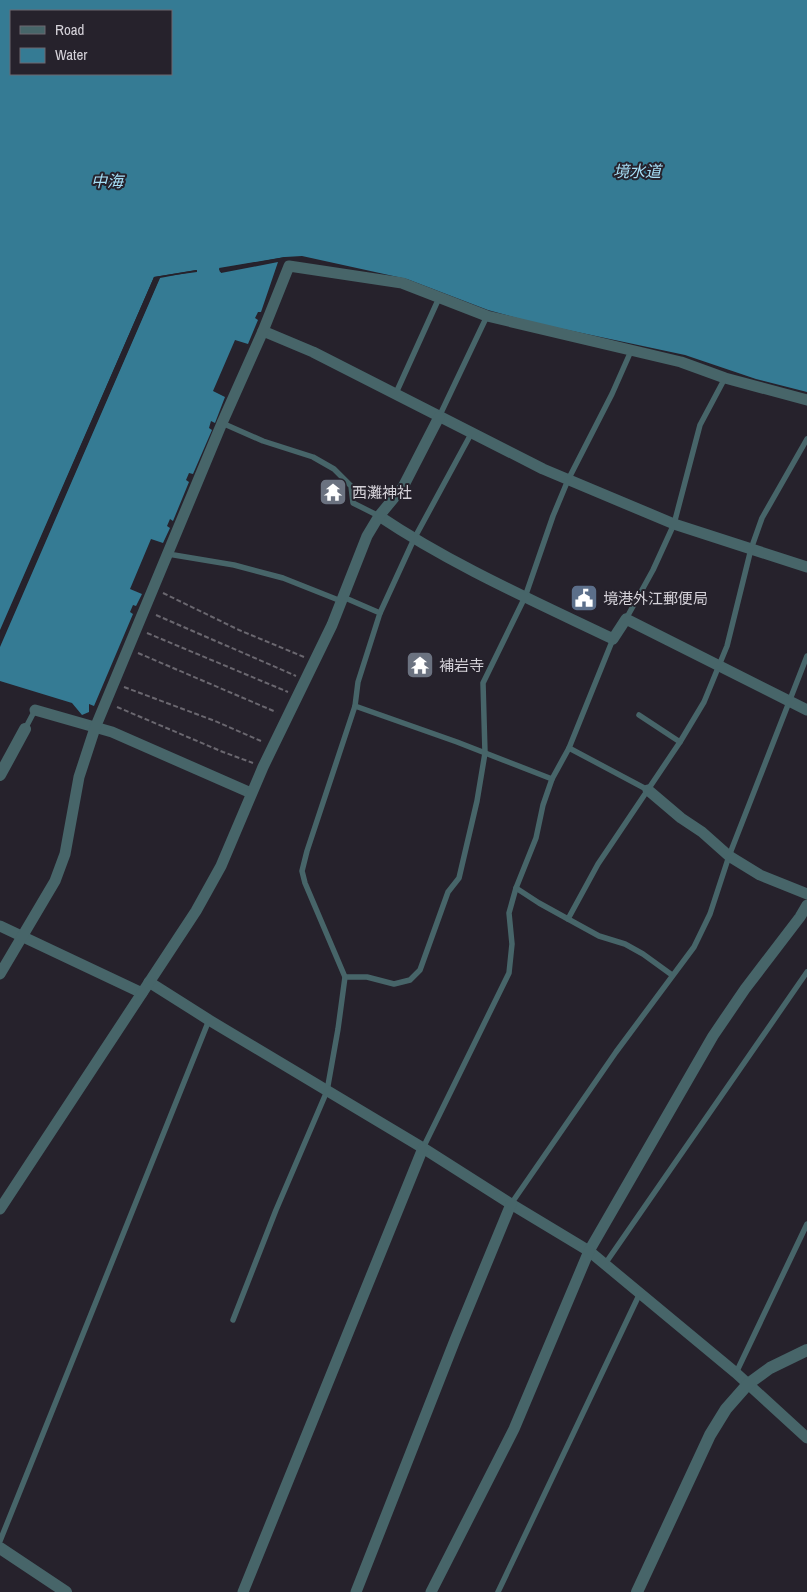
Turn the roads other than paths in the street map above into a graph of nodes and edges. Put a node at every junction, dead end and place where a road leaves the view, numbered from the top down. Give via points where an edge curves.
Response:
1 (439, 298) junction
2 (487, 316) junction
3 (263, 331) junction
4 (631, 351) junction
5 (725, 378) junction
6 (396, 394) junction
7 (807, 400) edge
8 (438, 417) junction
9 (222, 423) junction
10 (471, 434) junction
11 (807, 439) edge
12 (568, 480) junction
13 (379, 516) junction
14 (674, 524) junction
15 (414, 540) junction
16 (751, 549) junction
17 (168, 554) junction
18 (807, 567) edge
19 (526, 597) junction
20 (342, 599) junction
21 (380, 613) junction
22 (626, 619) junction
23 (613, 639) junction
24 (807, 656) edge
25 (718, 665) junction
26 (789, 701) junction
27 (355, 706) junction
28 (35, 710) joint
29 (807, 710) edge
30 (639, 715) dead end
31 (95, 728) junction
32 (25, 729) joint
33 (680, 742) junction
34 (569, 748) junction
35 (485, 753) junction
36 (0, 775) edge
37 (552, 779) junction
38 (648, 790) junction
39 (251, 793) junction
40 (729, 856) junction
41 (516, 888) junction
42 (807, 894) edge
43 (807, 905) edge
44 (568, 919) junction
45 (0, 926) edge
46 (21, 937) junction
47 (807, 972) edge
48 (0, 974) edge
49 (672, 975) junction
50 (345, 977) junction
51 (149, 982) junction
52 (142, 993) junction
53 (209, 1020) junction
54 (327, 1091) junction
55 (423, 1148) junction
56 (511, 1204) junction
57 (0, 1209) edge
58 (807, 1224) edge
59 (589, 1251) junction
60 (605, 1264) junction
61 (640, 1293) junction
62 (233, 1320) dead end
63 (807, 1350) edge
64 (736, 1373) junction
65 (748, 1384) junction
66 (807, 1438) edge
67 (0, 1541) edge
68 (0, 1548) edge
69 (66, 1592) edge
70 (244, 1592) edge
71 (356, 1592) edge
72 (431, 1592) edge
73 (498, 1592) edge
74 (637, 1592) edge

1 - 2 street
1 - 3 street via 402,283 289,266
1 - 6 lane
2 - 4 street
2 - 8 lane
3 - 6 street
3 - 9 street
4 - 5 street via 681,362
4 - 12 lane
5 - 7 street
5 - 14 lane via 700,426
6 - 8 street
8 - 10 street
8 - 13 street via 403,487
9 - 13 lane via 263,441 313,457 334,469 351,486 353,503
9 - 17 street
10 - 12 street
10 - 15 lane
11 - 16 lane via 762,518
12 - 14 street
12 - 19 lane via 552,516
13 - 15 street
13 - 20 street via 367,536
14 - 16 street
14 - 22 lane
15 - 19 street
15 - 21 lane
16 - 18 street
16 - 25 lane
17 - 20 lane via 234,565
17 - 31 street
19 - 23 street
19 - 35 lane via 483,683
20 - 21 lane
20 - 39 street
21 - 27 lane via 358,682
22 - 23 street
22 - 25 street
23 - 34 lane
24 - 26 lane
25 - 26 street
25 - 33 lane via 704,702
26 - 29 street
26 - 40 lane
27 - 35 lane
27 - 50 lane via 302,871
28 - 31 street
28 - 32 lane
30 - 33 lane
31 - 39 street via 112,732
31 - 46 street via 79,777 65,854 55,881
32 - 36 street
33 - 38 lane
34 - 37 lane
34 - 38 lane
35 - 37 lane
35 - 50 lane via 459,878 448,892 420,970 410,980 394,984 367,977
37 - 41 lane via 533,847
38 - 40 street
38 - 44 lane via 598,864
39 - 51 street via 221,866
40 - 42 street via 760,875
40 - 49 lane via 710,914 694,947
41 - 44 lane
41 - 55 lane via 510,913 512,944 509,973
43 - 59 street via 713,1036
44 - 49 lane via 599,936 625,944
45 - 46 street
46 - 48 street
46 - 52 street
47 - 60 lane
49 - 56 lane
50 - 54 lane
51 - 52 street
51 - 53 street
52 - 57 street
53 - 54 street
53 - 67 lane
54 - 55 street
54 - 62 lane
55 - 56 street
55 - 70 street
56 - 59 street
56 - 71 street
58 - 64 lane
59 - 60 street
59 - 72 street via 514,1429
60 - 61 street
61 - 64 street
61 - 73 lane
63 - 65 street via 770,1368
64 - 65 street
65 - 66 street
65 - 74 street via 726,1409 710,1435
68 - 69 street

